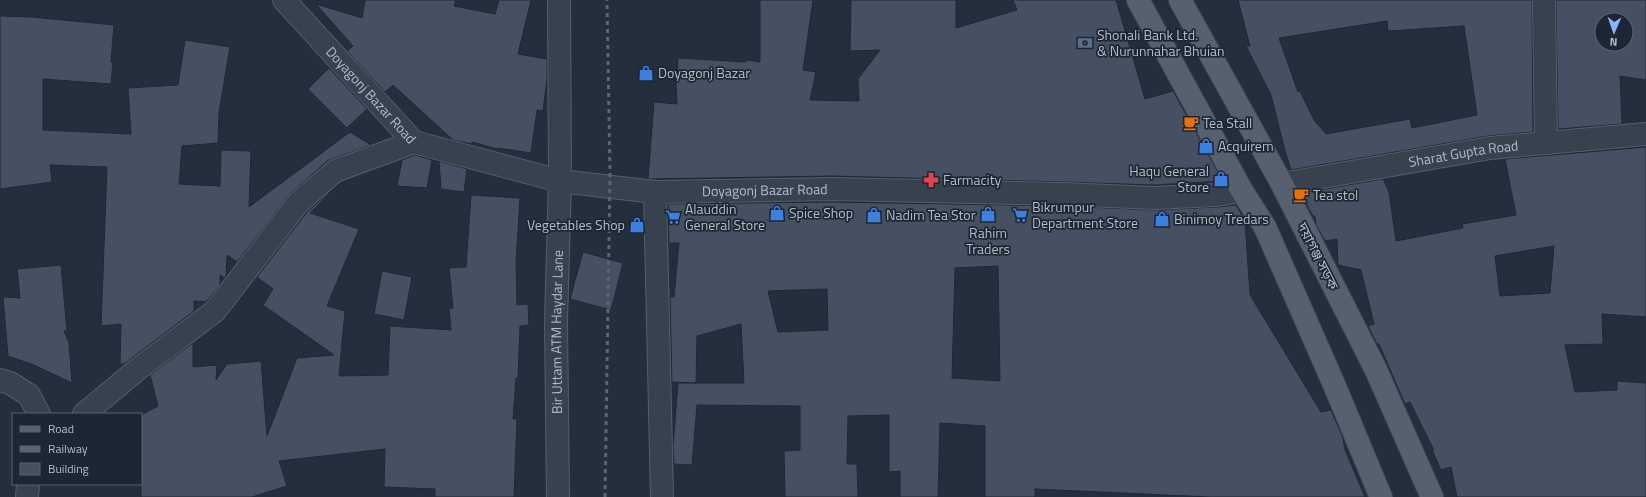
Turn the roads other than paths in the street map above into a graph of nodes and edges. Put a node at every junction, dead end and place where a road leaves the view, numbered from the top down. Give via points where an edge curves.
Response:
1 (284, 0) edge
2 (559, 0) edge
3 (1138, 0) edge
4 (1180, 0) edge
5 (1544, 0) edge
6 (1646, 134) edge
7 (414, 142) junction
8 (1546, 143) junction
9 (560, 181) junction
10 (1282, 184) junction
11 (1242, 191) junction
12 (655, 192) junction
13 (0, 380) edge
14 (38, 413) edge
15 (85, 413) edge
16 (28, 485) edge
17 (27, 497) edge
18 (558, 497) edge
19 (662, 497) edge
20 (1381, 497) edge
21 (1432, 497) edge

1 - 7 street, Doyagonj Bazar Road
2 - 9 street, Bir Uttam ATM Haydar Lane
3 - 11 main road
4 - 10 main road, দয়াগঞ্জ সড়ক
5 - 8 street
6 - 8 street, Sharat Gupta Road
7 - 9 street, Doyagonj Bazar Road
7 - 15 street via 335,171 298,204 215,311
8 - 10 street, Sharat Gupta Road via 1490,148
9 - 12 street, Doyagonj Bazar Road
9 - 18 street, Bir Uttam ATM Haydar Lane via 556,321
10 - 21 main road, দয়াগঞ্জ সড়ক via 1376,370
11 - 12 street, Doyagonj Bazar Road via 1154,198 832,189
11 - 20 main road via 1265,227
12 - 19 street
13 - 14 street via 29,395
16 - 17 street

